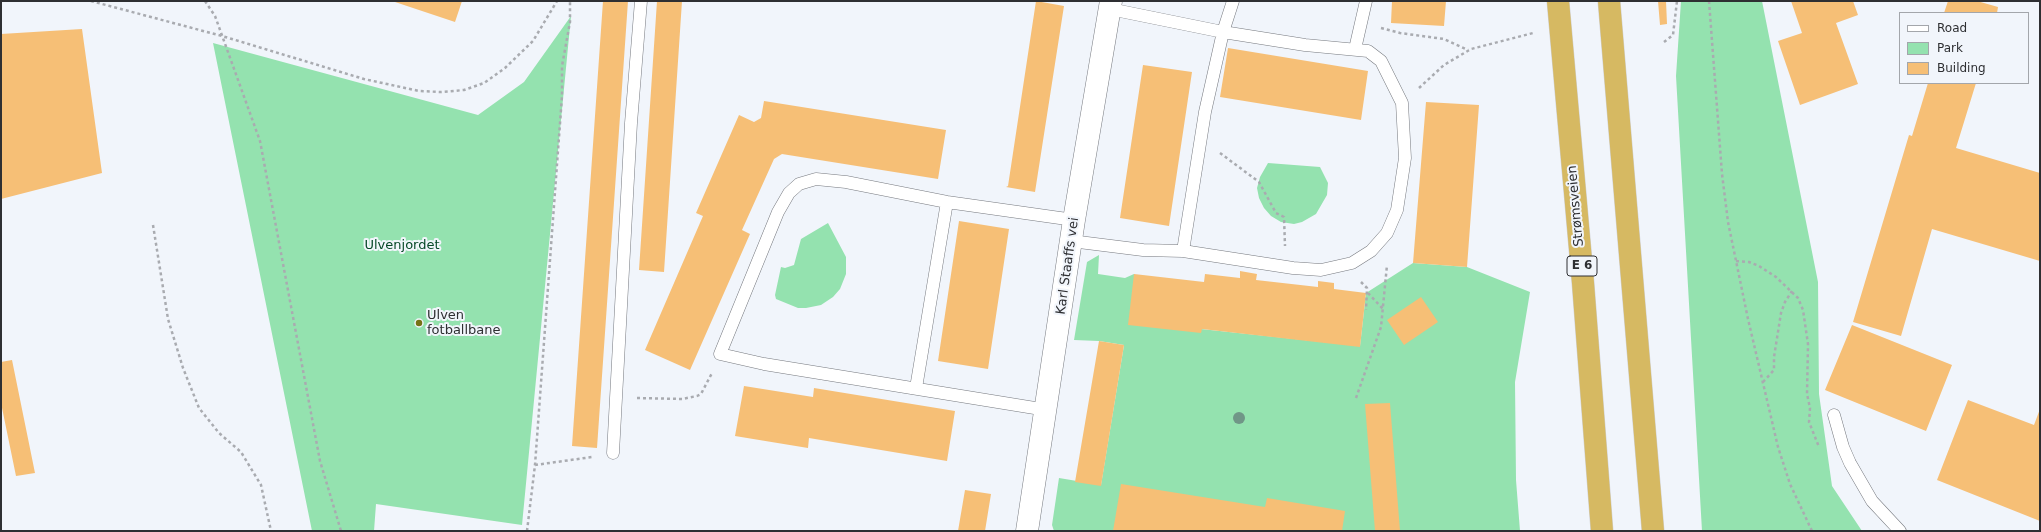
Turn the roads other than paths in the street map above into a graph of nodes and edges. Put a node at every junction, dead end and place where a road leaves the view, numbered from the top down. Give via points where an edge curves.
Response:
1 (641, 1) edge
2 (1233, 1) edge
3 (1366, 1) edge
4 (1558, 1) edge
5 (1609, 1) edge
6 (1111, 5) edge
7 (1222, 32) junction
8 (1355, 50) junction
9 (947, 202) junction
10 (1074, 220) junction
11 (1071, 242) junction
12 (1182, 251) junction
13 (916, 388) junction
14 (1046, 410) junction
15 (1834, 415) dead end
16 (613, 453) road end
17 (1027, 531) edge
18 (1602, 531) edge
19 (1653, 531) edge
20 (1900, 531) edge

1 - 16 lane via 631,123
2 - 7 lane
3 - 8 lane
4 - 18 highway, Strømsveien / E 6
5 - 19 highway
6 - 7 lane
6 - 10 street, Karl Staaffs vei
7 - 8 lane
7 - 12 lane via 1200,138
8 - 12 lane via 1368,51 1381,61 1402,103 1405,158 1397,210 1387,233 1371,251 1352,263 1321,270
9 - 10 lane
9 - 13 lane
9 - 13 lane via 816,178 799,184 789,193 778,212 720,354 764,364
10 - 11 street, Karl Staaffs vei
11 - 12 lane via 1143,250
11 - 14 street, Karl Staaffs vei
13 - 14 lane
14 - 17 street, Karl Staaffs vei
15 - 20 lane via 1843,447 1872,501

